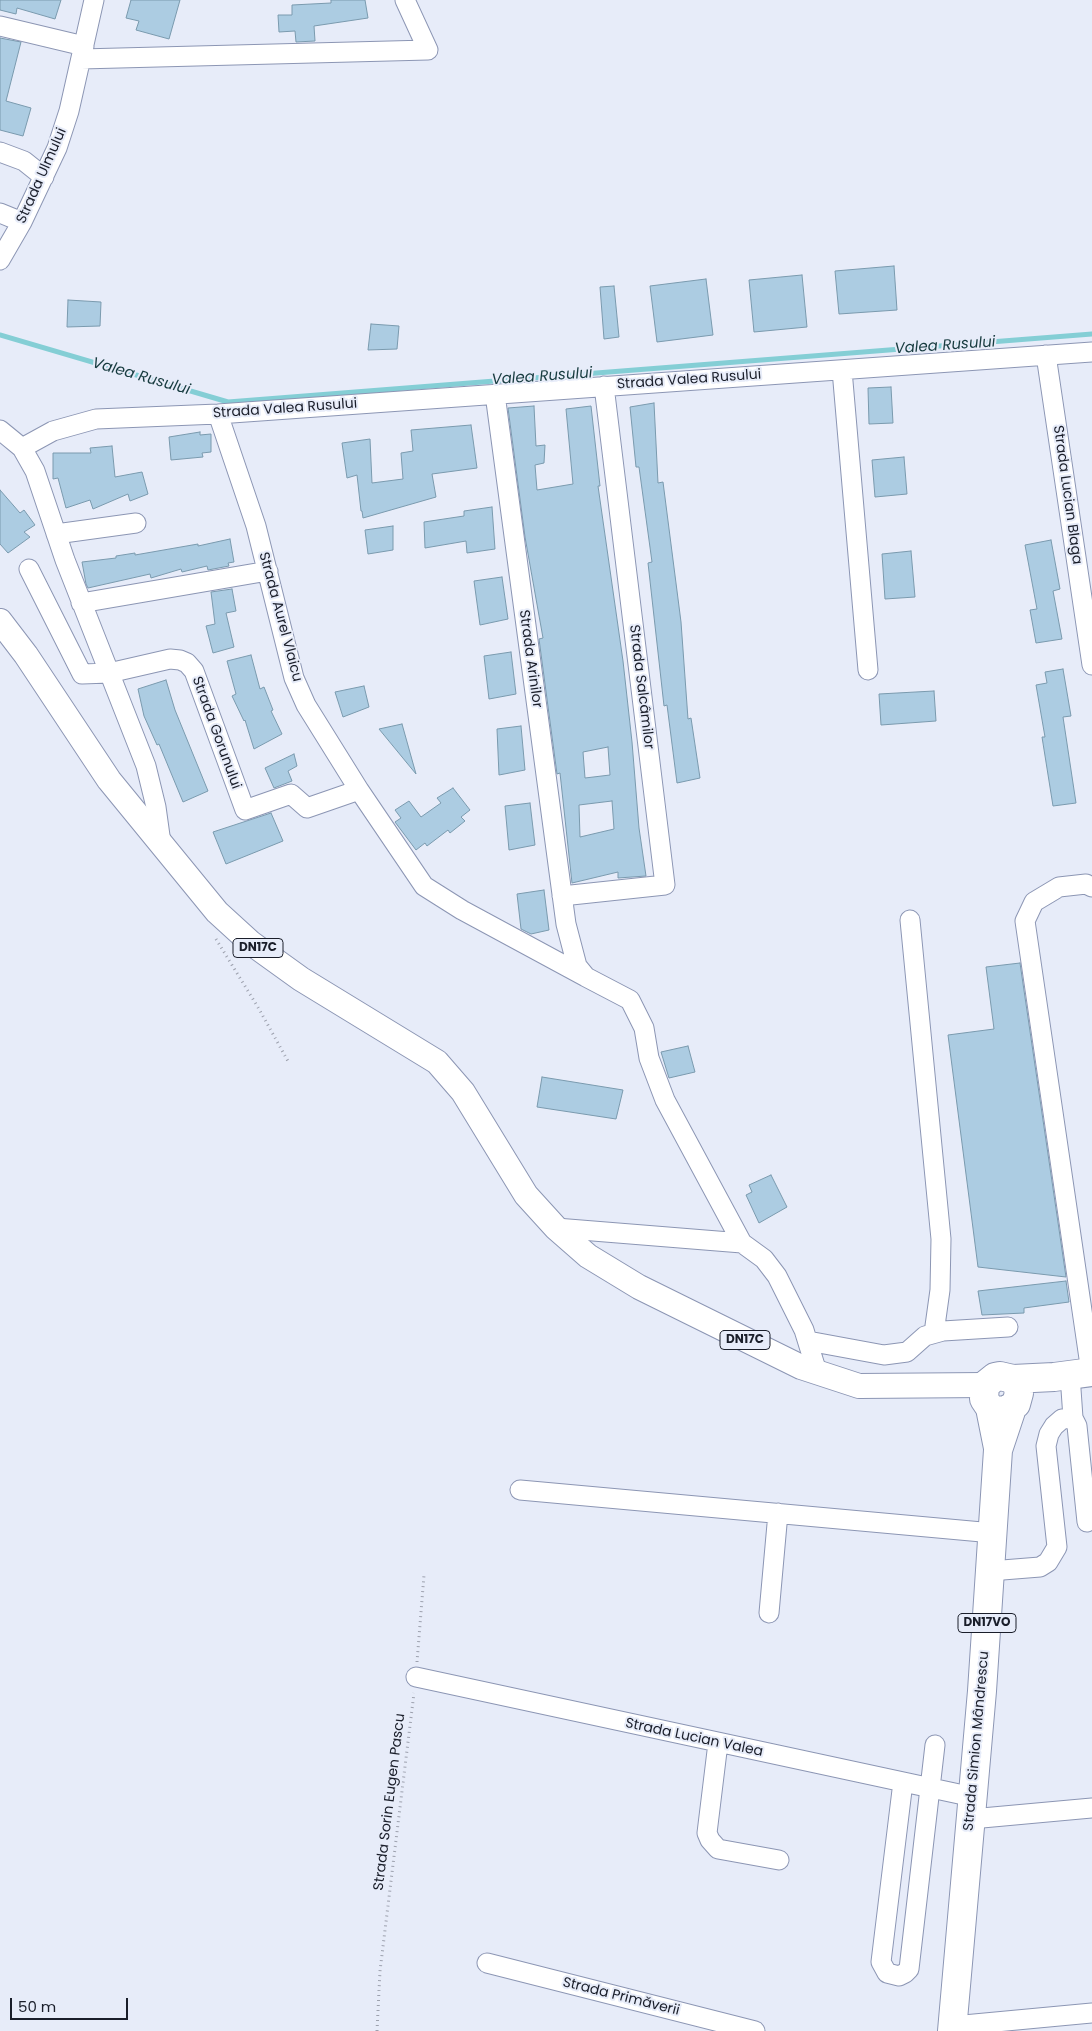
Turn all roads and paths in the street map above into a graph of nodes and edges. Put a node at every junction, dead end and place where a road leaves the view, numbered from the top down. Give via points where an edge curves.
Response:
1 (94, 0) edge
2 (405, 0) edge
3 (0, 26) edge
4 (82, 53) junction
5 (0, 152) edge
6 (44, 178) junction
7 (0, 213) edge
8 (22, 222) junction
9 (0, 260) edge
10 (1092, 352) edge
11 (1046, 355) junction
12 (842, 370) junction
13 (604, 386) junction
14 (495, 394) junction
15 (218, 414) junction
16 (0, 430) edge
17 (22, 448) junction
18 (136, 523) dead end
19 (56, 534) junction
20 (29, 568) dead end
21 (268, 571) junction
22 (81, 603) junction
23 (0, 621) edge
24 (1092, 665) edge
25 (868, 670) dead end
26 (109, 673) junction
27 (359, 790) junction
28 (161, 843) junction
29 (1092, 887) edge
30 (562, 896) junction
31 (217, 912) junction
32 (910, 920) dead end
33 (586, 977) junction
34 (289, 1064) dead end
35 (556, 1228) junction
36 (742, 1243) junction
37 (1008, 1327) dead end
38 (934, 1334) junction
39 (808, 1341) junction
40 (817, 1372) junction
41 (1077, 1374) edge
42 (1000, 1395) junction
43 (1074, 1418) junction
44 (520, 1490) dead end
45 (778, 1513) junction
46 (1087, 1522) dead end
47 (993, 1533) junction
48 (990, 1571) junction
49 (424, 1576) dead end
50 (769, 1613) dead end
51 (416, 1678) junction
52 (718, 1743) junction
53 (935, 1745) dead end
54 (903, 1782) junction
55 (930, 1787) junction
56 (972, 1808) junction
57 (1092, 1808) edge
58 (779, 1860) dead end
59 (487, 1963) dead end
60 (1092, 2013) edge
61 (952, 2028) edge
62 (377, 2031) edge
63 (755, 2031) edge

1 - 4 street, Strada Ulmului
2 - 4 street via 428,50
3 - 4 street
4 - 6 street, Strada Ulmului via 58,148
5 - 6 street via 24,161
6 - 8 street, Strada Ulmului
7 - 8 street
8 - 9 street, Strada Ulmului
10 - 11 street, Strada Valea Rusului
11 - 12 street, Strada Valea Rusului
11 - 24 street, Strada Lucian Blaga
12 - 13 street, Strada Valea Rusului
12 - 25 street
13 - 14 street, Strada Valea Rusului
13 - 30 street, Strada Salcâmilor via 665,885
14 - 15 street, Strada Valea Rusului
14 - 30 street, Strada Arinilor
15 - 17 street, Strada Valea Rusului via 96,419 53,432
15 - 21 street, Strada Aurel Vlaicu
16 - 17 street
17 - 19 street via 35,470
18 - 19 street
19 - 22 street
20 - 26 street via 82,674
21 - 22 street
21 - 27 street, Strada Aurel Vlaicu via 294,678 306,705
22 - 26 street
23 - 28 main road, DN17C via 109,780
26 - 27 street, Strada Gorunului via 170,659 187,663 194,670 245,810 290,794 307,808
26 - 28 street via 146,766
27 - 33 street, Strada Aurel Vlaicu via 424,886
28 - 31 main road, DN17C
29 - 41 street via 1086,884 1059,888 1034,902 1025,921
30 - 33 street, Strada Arinilor via 577,966
31 - 34 path via 214,929 219,946
31 - 35 main road, DN17C via 301,979 437,1062 463,1092 526,1194
32 - 38 street via 942,1239
33 - 36 street, Strada Aurel Vlaicu via 630,1000 644,1028 650,1058 665,1100
35 - 36 street
35 - 40 main road, DN17C via 588,1256 639,1288
36 - 39 street via 764,1259 777,1276
37 - 38 street
38 - 39 street via 925,1336 907,1352 884,1355
39 - 40 street
40 - 42 main road, DN17C via 859,1386 956,1386
41 - 42 highway, DN17C
41 - 43 street
42 - 47 highway, Strada Simion Mândrescu / DN17VO
43 - 46 street
43 - 48 street via 1062,1420 1054,1426 1046,1446 1057,1547 1054,1555 1040,1567
44 - 45 street
45 - 47 street
45 - 50 street
47 - 48 highway, Strada Simion Mândrescu / DN17VO
48 - 56 highway, Strada Simion Mândrescu / DN17VO
49 - 51 path, Strada Sorin Eugen Pascu
51 - 52 street, Strada Lucian Valea
51 - 62 path, Strada Sorin Eugen Pascu via 380,1971
52 - 54 street, Strada Lucian Valea
52 - 58 street via 707,1833 710,1840 718,1849
53 - 55 street
54 - 55 street, Strada Lucian Valea
54 - 55 street via 881,1962 887,1973 899,1976 909,1968
55 - 56 street, Strada Lucian Valea
56 - 57 street, Strada Lucian Valea
56 - 61 highway, Strada Simion Mândrescu / DN17VO
59 - 63 street, Strada Primăverii
60 - 61 street

